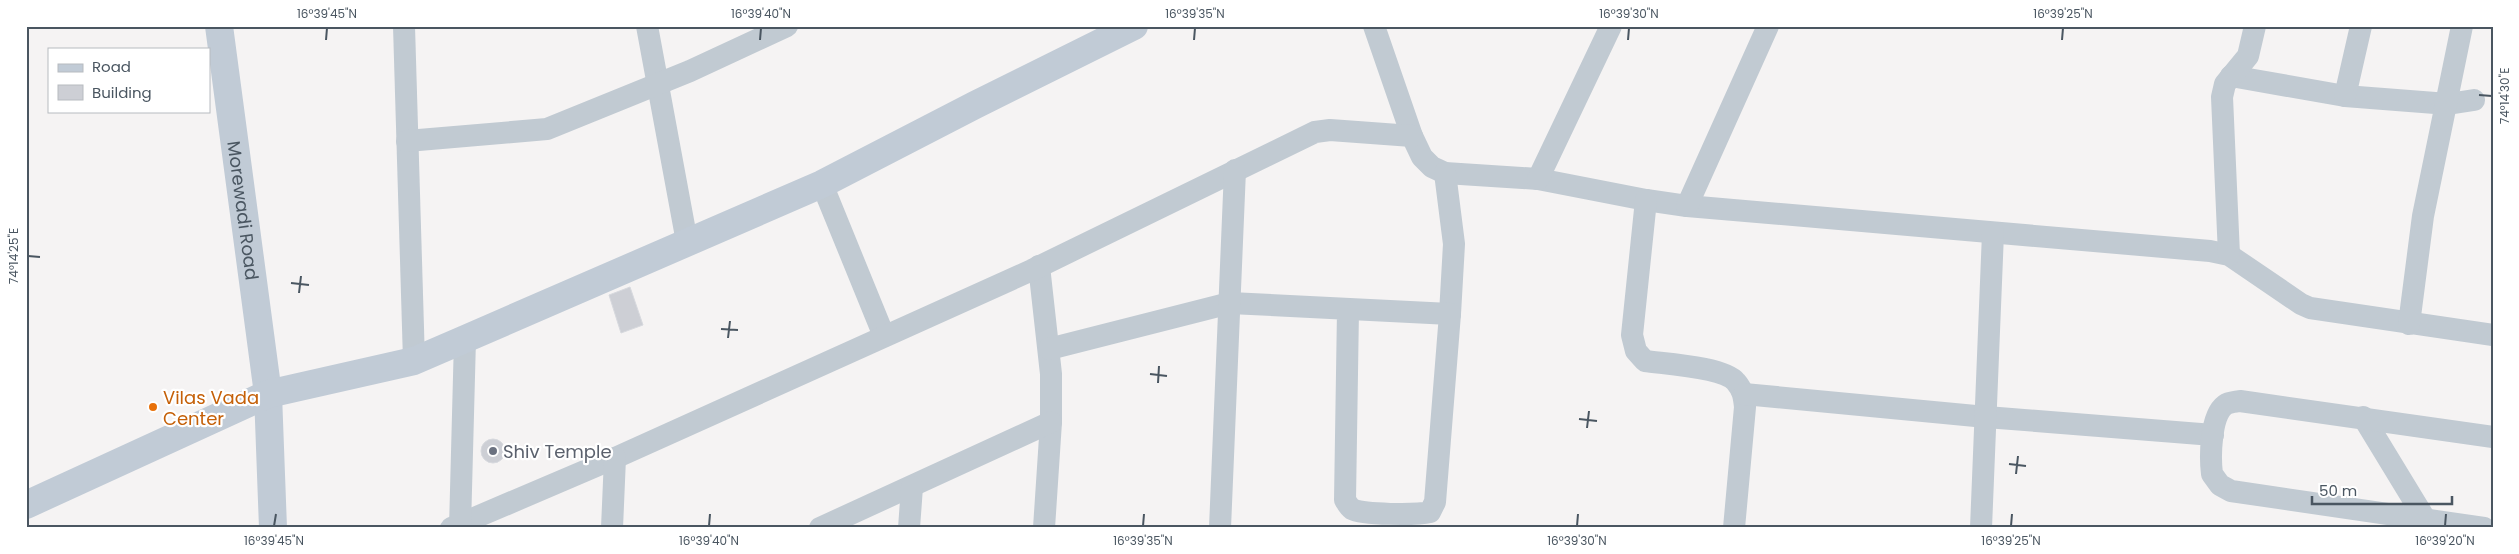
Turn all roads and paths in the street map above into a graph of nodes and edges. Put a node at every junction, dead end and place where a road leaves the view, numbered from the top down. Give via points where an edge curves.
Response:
1 (218, 26) edge
2 (404, 26) edge
3 (647, 26) edge
4 (787, 26) edge
5 (1374, 26) edge
6 (1611, 26) edge
7 (1768, 26) edge
8 (2255, 26) edge
9 (2361, 26) edge
10 (2462, 26) edge
11 (1125, 28) edge
12 (2231, 76) junction
13 (657, 84) junction
14 (2345, 96) junction
15 (2474, 100) dead end
16 (2448, 104) junction
17 (1412, 136) junction
18 (407, 141) junction
19 (1236, 170) junction
20 (1445, 173) junction
21 (1538, 179) junction
22 (822, 184) junction
23 (1646, 200) junction
24 (1687, 206) junction
25 (1993, 233) junction
26 (686, 242) junction
27 (2229, 255) junction
28 (1039, 266) junction
29 (1230, 303) junction
30 (1348, 310) junction
31 (1450, 314) junction
32 (2409, 324) junction
33 (2493, 335) edge
34 (884, 336) junction
35 (466, 339) junction
36 (1049, 348) junction
37 (414, 361) junction
38 (268, 394) junction
39 (1744, 394) junction
40 (1986, 417) junction
41 (2363, 417) junction
42 (1051, 422) junction
43 (2213, 435) junction
44 (2493, 437) edge
45 (616, 458) junction
46 (912, 487) junction
47 (26, 505) edge
48 (2428, 523) edge
49 (457, 526) edge
50 (273, 528) edge
51 (612, 528) edge
52 (820, 528) edge
53 (909, 528) edge
54 (1044, 528) edge
55 (1220, 528) edge
56 (1734, 528) edge
57 (1981, 528) edge
58 (2484, 528) edge

1 - 38 street, Morewadi Road
2 - 18 street
3 - 13 street
4 - 13 street
5 - 17 street
6 - 21 street
7 - 24 street
8 - 12 street via 2248,56
9 - 14 street
10 - 16 street
11 - 22 street
12 - 14 street
12 - 27 street via 2222,97
13 - 18 street via 547,129
13 - 26 street
14 - 16 street
15 - 16 street
16 - 32 street via 2423,216
17 - 19 street via 1330,130 1314,132
17 - 20 street via 1422,157
18 - 37 street
19 - 28 street
19 - 29 street
20 - 21 street
20 - 31 street via 1454,244
21 - 23 street
22 - 26 street
22 - 34 street
23 - 24 street
23 - 39 street via 1632,321 1636,351 1646,361 1724,374 1736,381
24 - 25 street
25 - 27 street
25 - 40 street
26 - 35 street
27 - 32 street via 2310,308
28 - 34 street
28 - 36 street
29 - 30 street
29 - 36 street
29 - 55 street
30 - 31 street
30 - 31 street via 1345,500 1351,509 1363,512 1419,515 1430,512 1435,502
32 - 33 street
34 - 45 street
35 - 37 street
35 - 49 street
36 - 42 street
37 - 38 street
38 - 47 street
38 - 50 street, Morewadi Road
39 - 40 street
39 - 56 street
40 - 43 street
40 - 57 street
41 - 43 street via 2240,400 2226,404 2218,412
41 - 44 street
41 - 48 street
42 - 46 street
42 - 54 street
43 - 48 street via 2212,474 2220,485 2231,491
45 - 49 street
45 - 51 street
46 - 52 street
46 - 53 street
48 - 58 street

